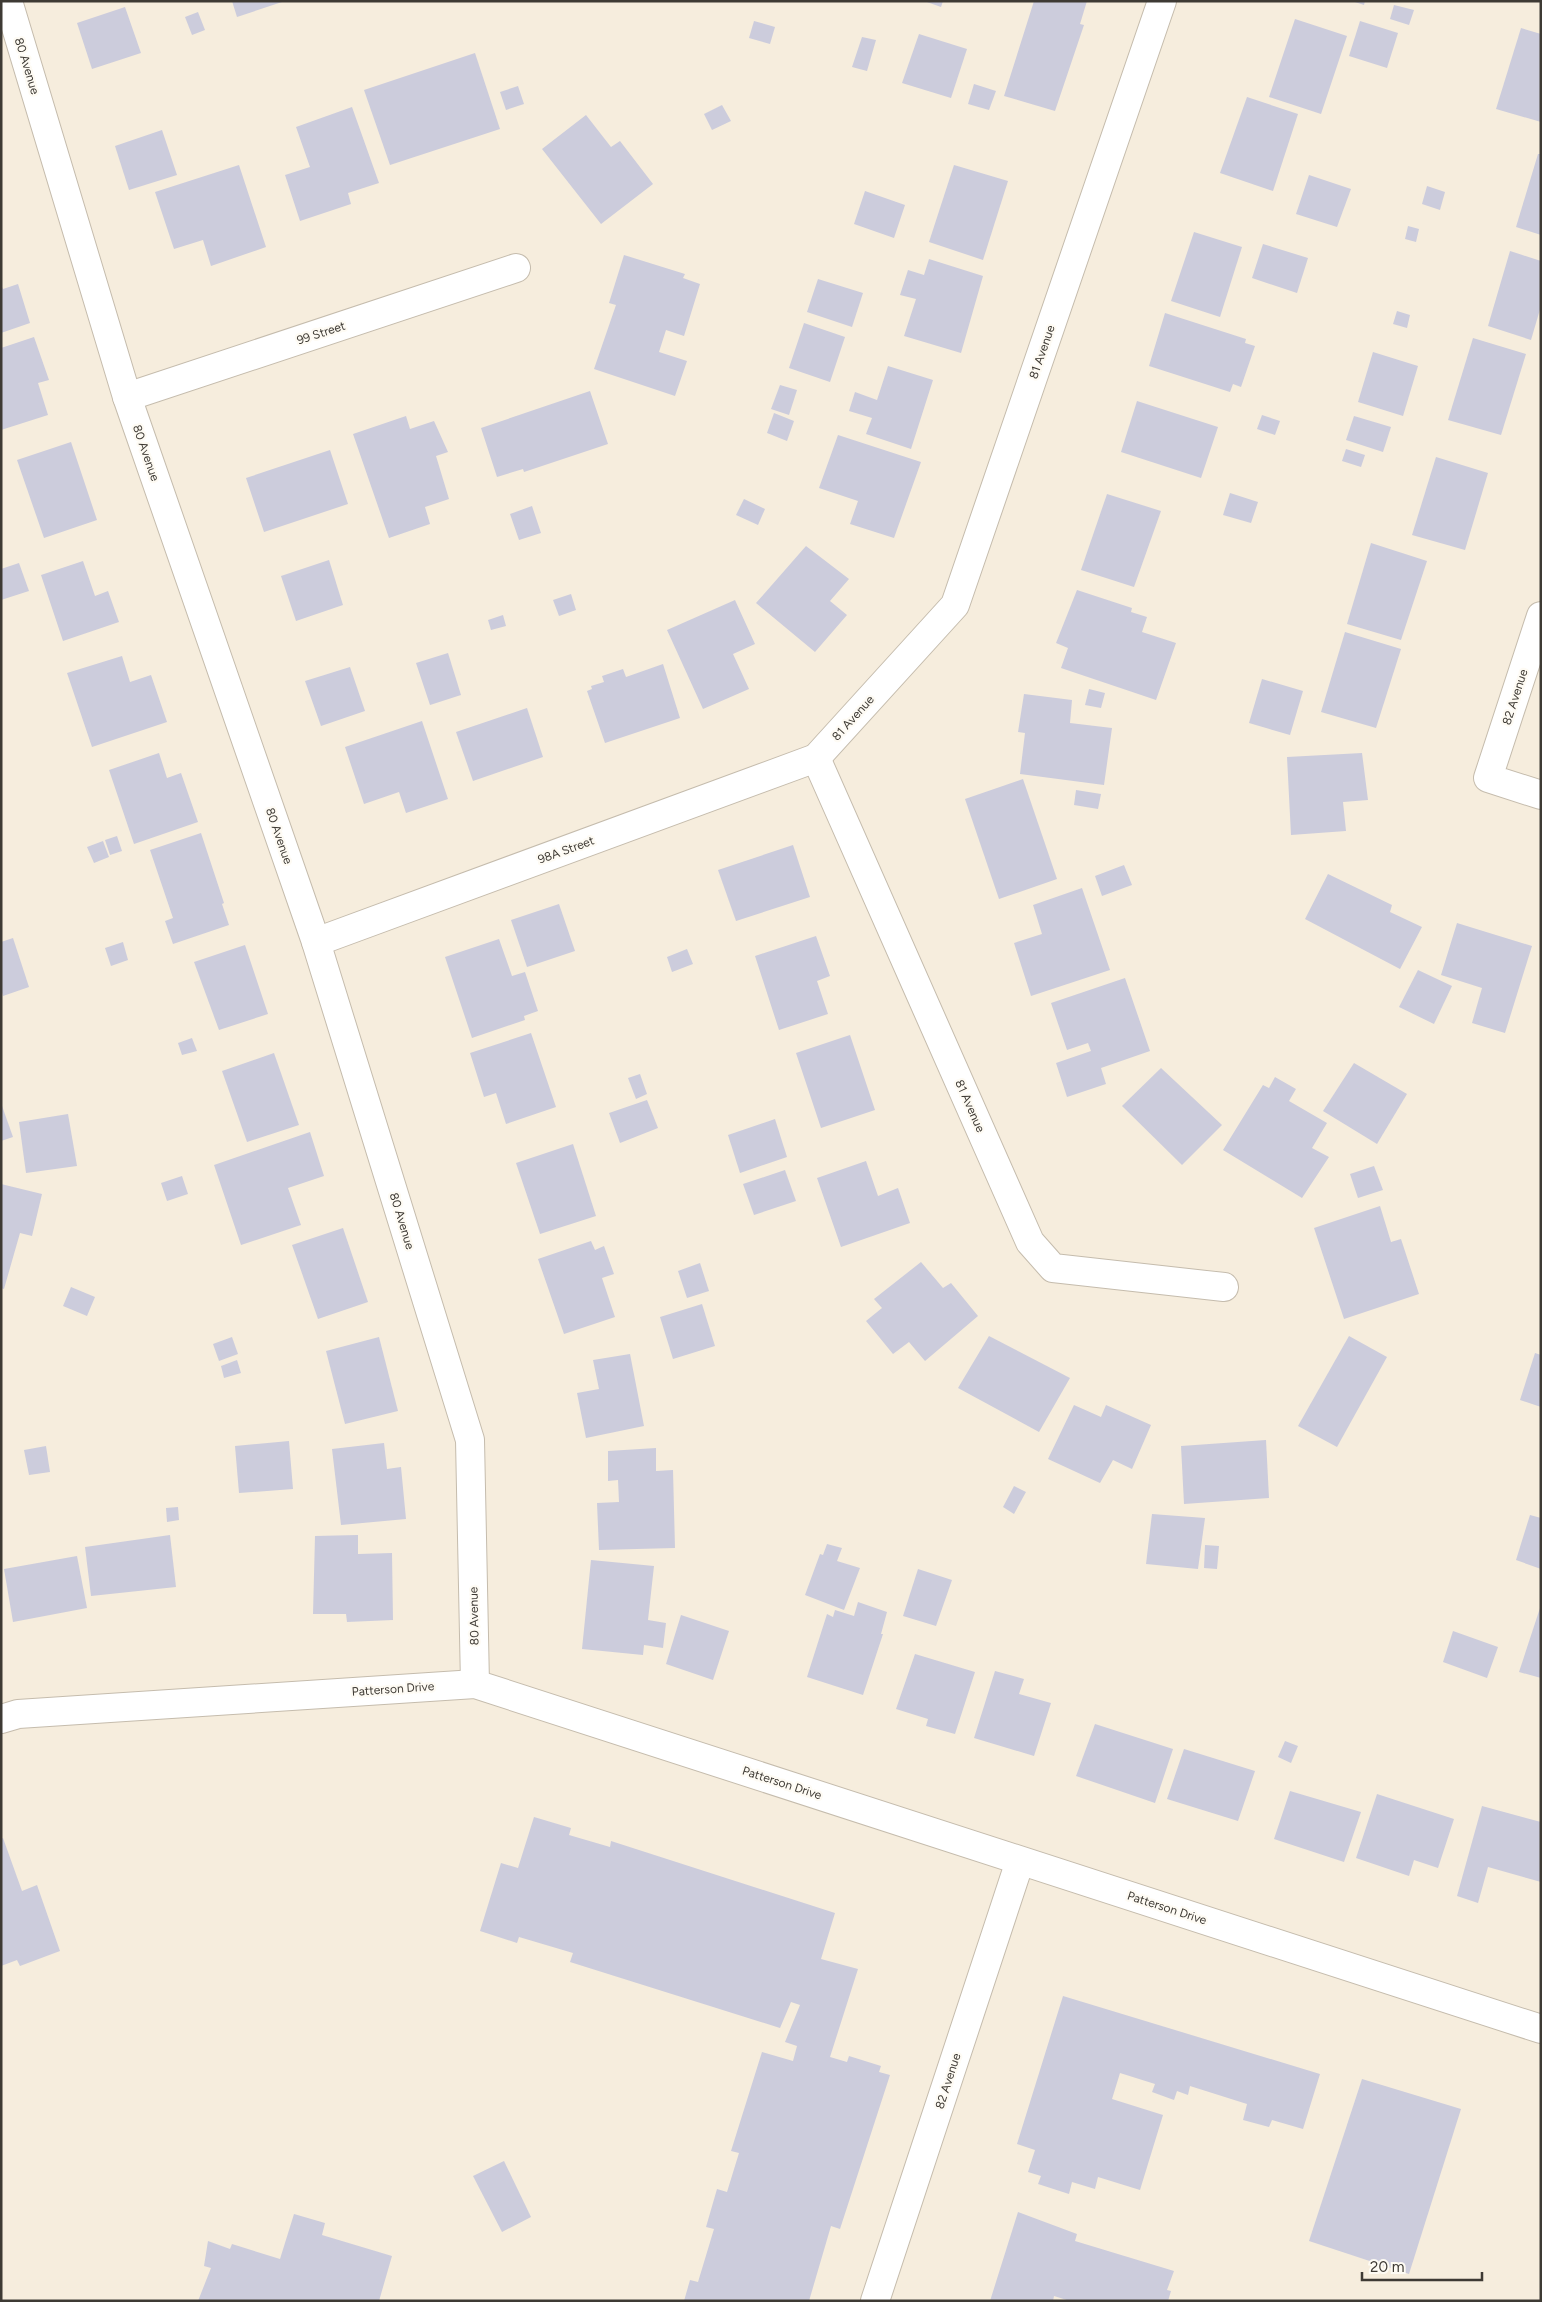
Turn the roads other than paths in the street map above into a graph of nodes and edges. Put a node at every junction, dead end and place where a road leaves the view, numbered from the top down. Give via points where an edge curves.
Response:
1 (8, 1) edge
2 (1162, 1) edge
3 (516, 268) dead end
4 (127, 397) junction
5 (1541, 616) edge
6 (816, 758) junction
7 (1541, 795) edge
8 (316, 942) junction
9 (1224, 1287) dead end
10 (475, 1684) junction
11 (1, 1720) edge
12 (1020, 1861) junction
13 (1541, 2029) edge
14 (875, 2301) edge

1 - 4 street, 80 Avenue
2 - 6 street, 81 Avenue via 956,606
3 - 4 street, 99 Street
4 - 8 street, 80 Avenue
5 - 7 street, 82 Avenue via 1488,778
6 - 8 street, 98A Street
6 - 9 street, 81 Avenue via 1030,1242 1053,1268
8 - 10 street, 80 Avenue via 470,1440
10 - 11 street, Patterson Drive via 18,1714
10 - 12 street, Patterson Drive
12 - 13 street, Patterson Drive
12 - 14 street, 82 Avenue

